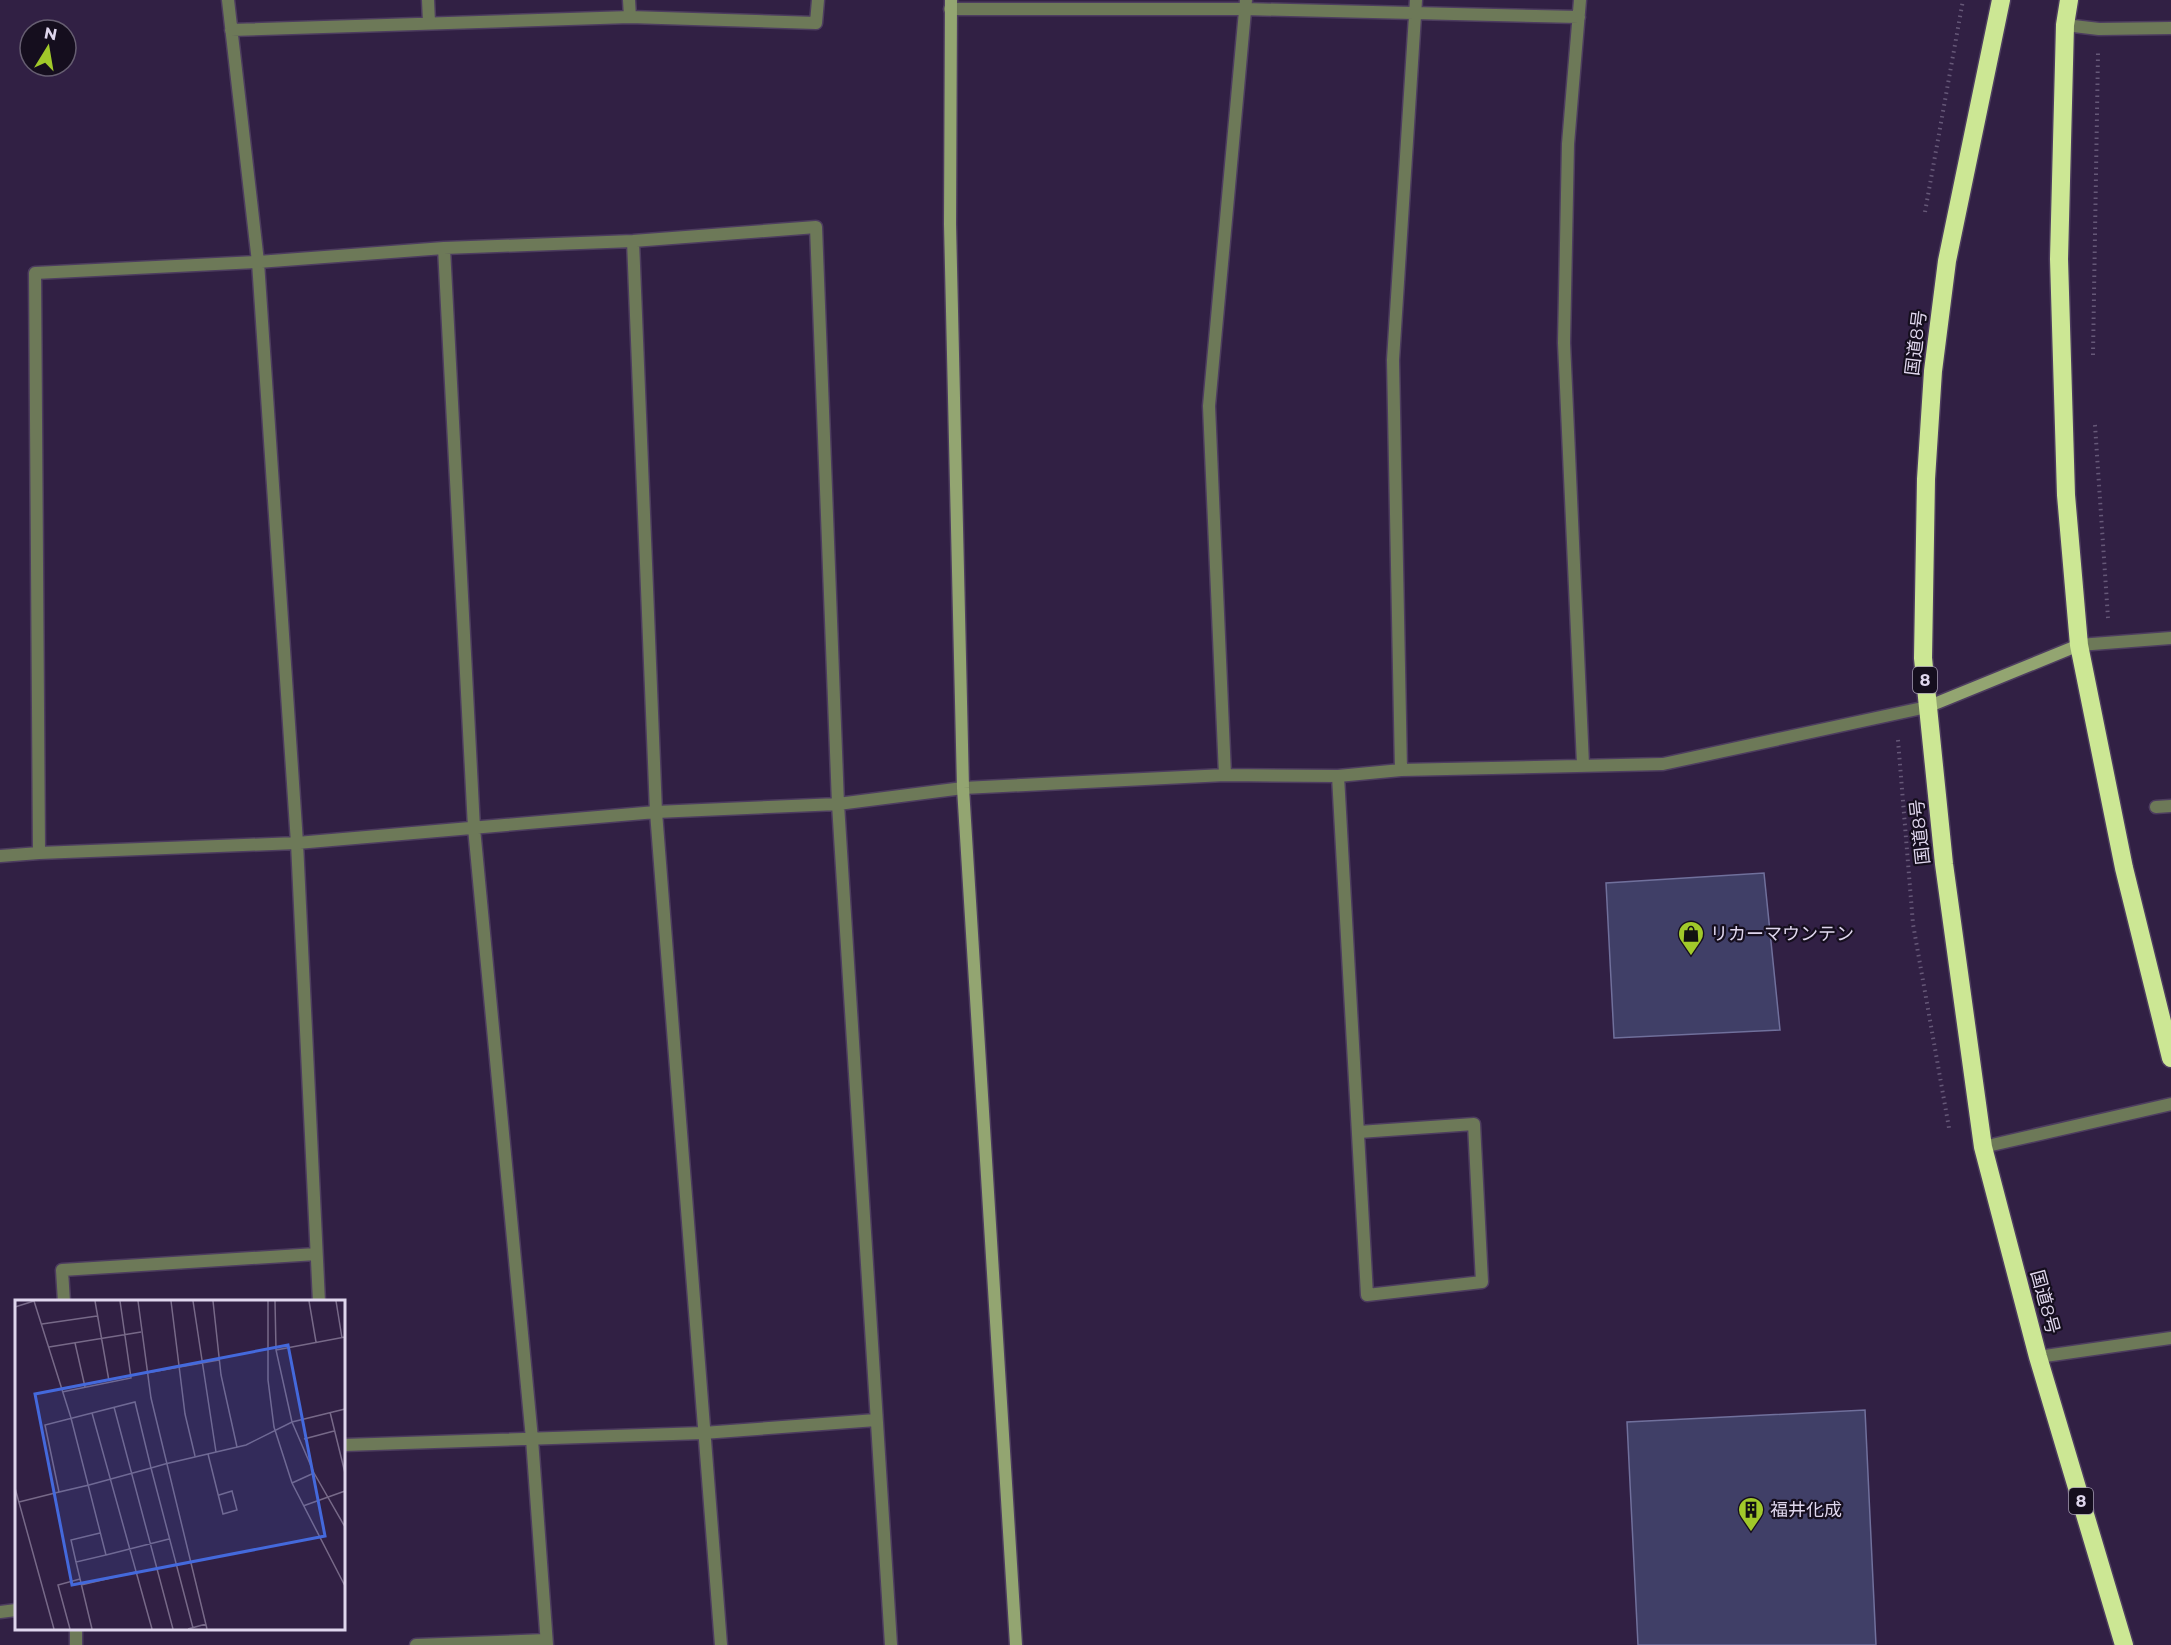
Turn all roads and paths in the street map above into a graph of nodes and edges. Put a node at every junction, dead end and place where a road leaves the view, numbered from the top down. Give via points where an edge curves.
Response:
1 (228, 0) edge
2 (428, 0) edge
3 (629, 0) edge
4 (818, 0) edge
5 (1580, 0) edge
6 (2001, 0) edge
7 (2068, 0) edge
8 (1246, 4) edge
9 (951, 5) edge
10 (1415, 6) edge
11 (630, 17) junction
12 (1579, 17) junction
13 (429, 22) junction
14 (2065, 26) junction
15 (2171, 28) edge
16 (2098, 29) junction
17 (231, 30) junction
18 (633, 241) junction
19 (444, 248) junction
20 (258, 262) junction
21 (2093, 364) dead end
22 (2095, 421) dead end
23 (2171, 638) edge
24 (2110, 640) junction
25 (2079, 645) junction
26 (1927, 707) junction
27 (1583, 764) junction
28 (1401, 770) junction
29 (1225, 775) junction
30 (1338, 776) junction
31 (963, 788) junction
32 (838, 804) junction
33 (2171, 806) edge
34 (2156, 807) dead end
35 (656, 812) junction
36 (474, 828) junction
37 (297, 843) junction
38 (39, 853) junction
39 (0, 856) edge
40 (2171, 1058) edge
41 (2171, 1104) edge
42 (1359, 1132) junction
43 (1983, 1147) junction
44 (316, 1254) junction
45 (64, 1300) edge
46 (319, 1300) edge
47 (2171, 1338) edge
48 (2038, 1357) junction
49 (876, 1420) junction
50 (703, 1433) junction
51 (532, 1439) junction
52 (345, 1445) edge
53 (15, 1610) edge
54 (0, 1612) edge
55 (547, 1642) edge
56 (416, 1645) edge
57 (721, 1645) edge
58 (891, 1645) edge
59 (1016, 1645) edge
60 (2124, 1645) edge

1 - 17 street
2 - 13 street
3 - 11 street
4 - 11 street via 816,23
5 - 12 street
6 - 26 highway, 国道8号 / 8 via 1947,261 1933,371 1926,479 1923,658
7 - 14 highway
8 - 9 street
8 - 10 street
8 - 29 street via 1209,406
9 - 31 street via 950,236
10 - 12 street
10 - 28 street via 1393,360
11 - 13 street
12 - 27 street via 1569,144 1564,344
13 - 17 street
14 - 16 street
14 - 25 highway via 2059,259 2066,495
15 - 16 street
16 - 21 path
17 - 20 street
18 - 19 street
18 - 32 street via 816,227
18 - 35 street
19 - 20 street
19 - 36 street
20 - 37 street
20 - 38 street via 35,273
22 - 24 path
23 - 24 street
24 - 25 street
25 - 26 street
25 - 40 highway via 2124,868
26 - 27 street via 1663,764
26 - 43 highway, 国道8号 / 8
27 - 28 street
28 - 30 street
29 - 30 street
29 - 31 street
30 - 42 street
31 - 32 street
31 - 59 street
32 - 35 street
32 - 49 street
33 - 34 street
35 - 36 street
35 - 50 street
36 - 37 street
36 - 51 street
37 - 38 street
37 - 44 street
38 - 39 street
41 - 43 street
42 - 42 street via 1366,1294 1482,1282 1474,1124
43 - 48 highway, 国道8号 / 8
44 - 45 street via 62,1270
44 - 46 street
47 - 48 street
48 - 60 highway, 国道8号 / 8
49 - 50 street
49 - 58 street
50 - 51 street
50 - 57 street
51 - 52 street
51 - 55 street
53 - 54 street
55 - 56 street

